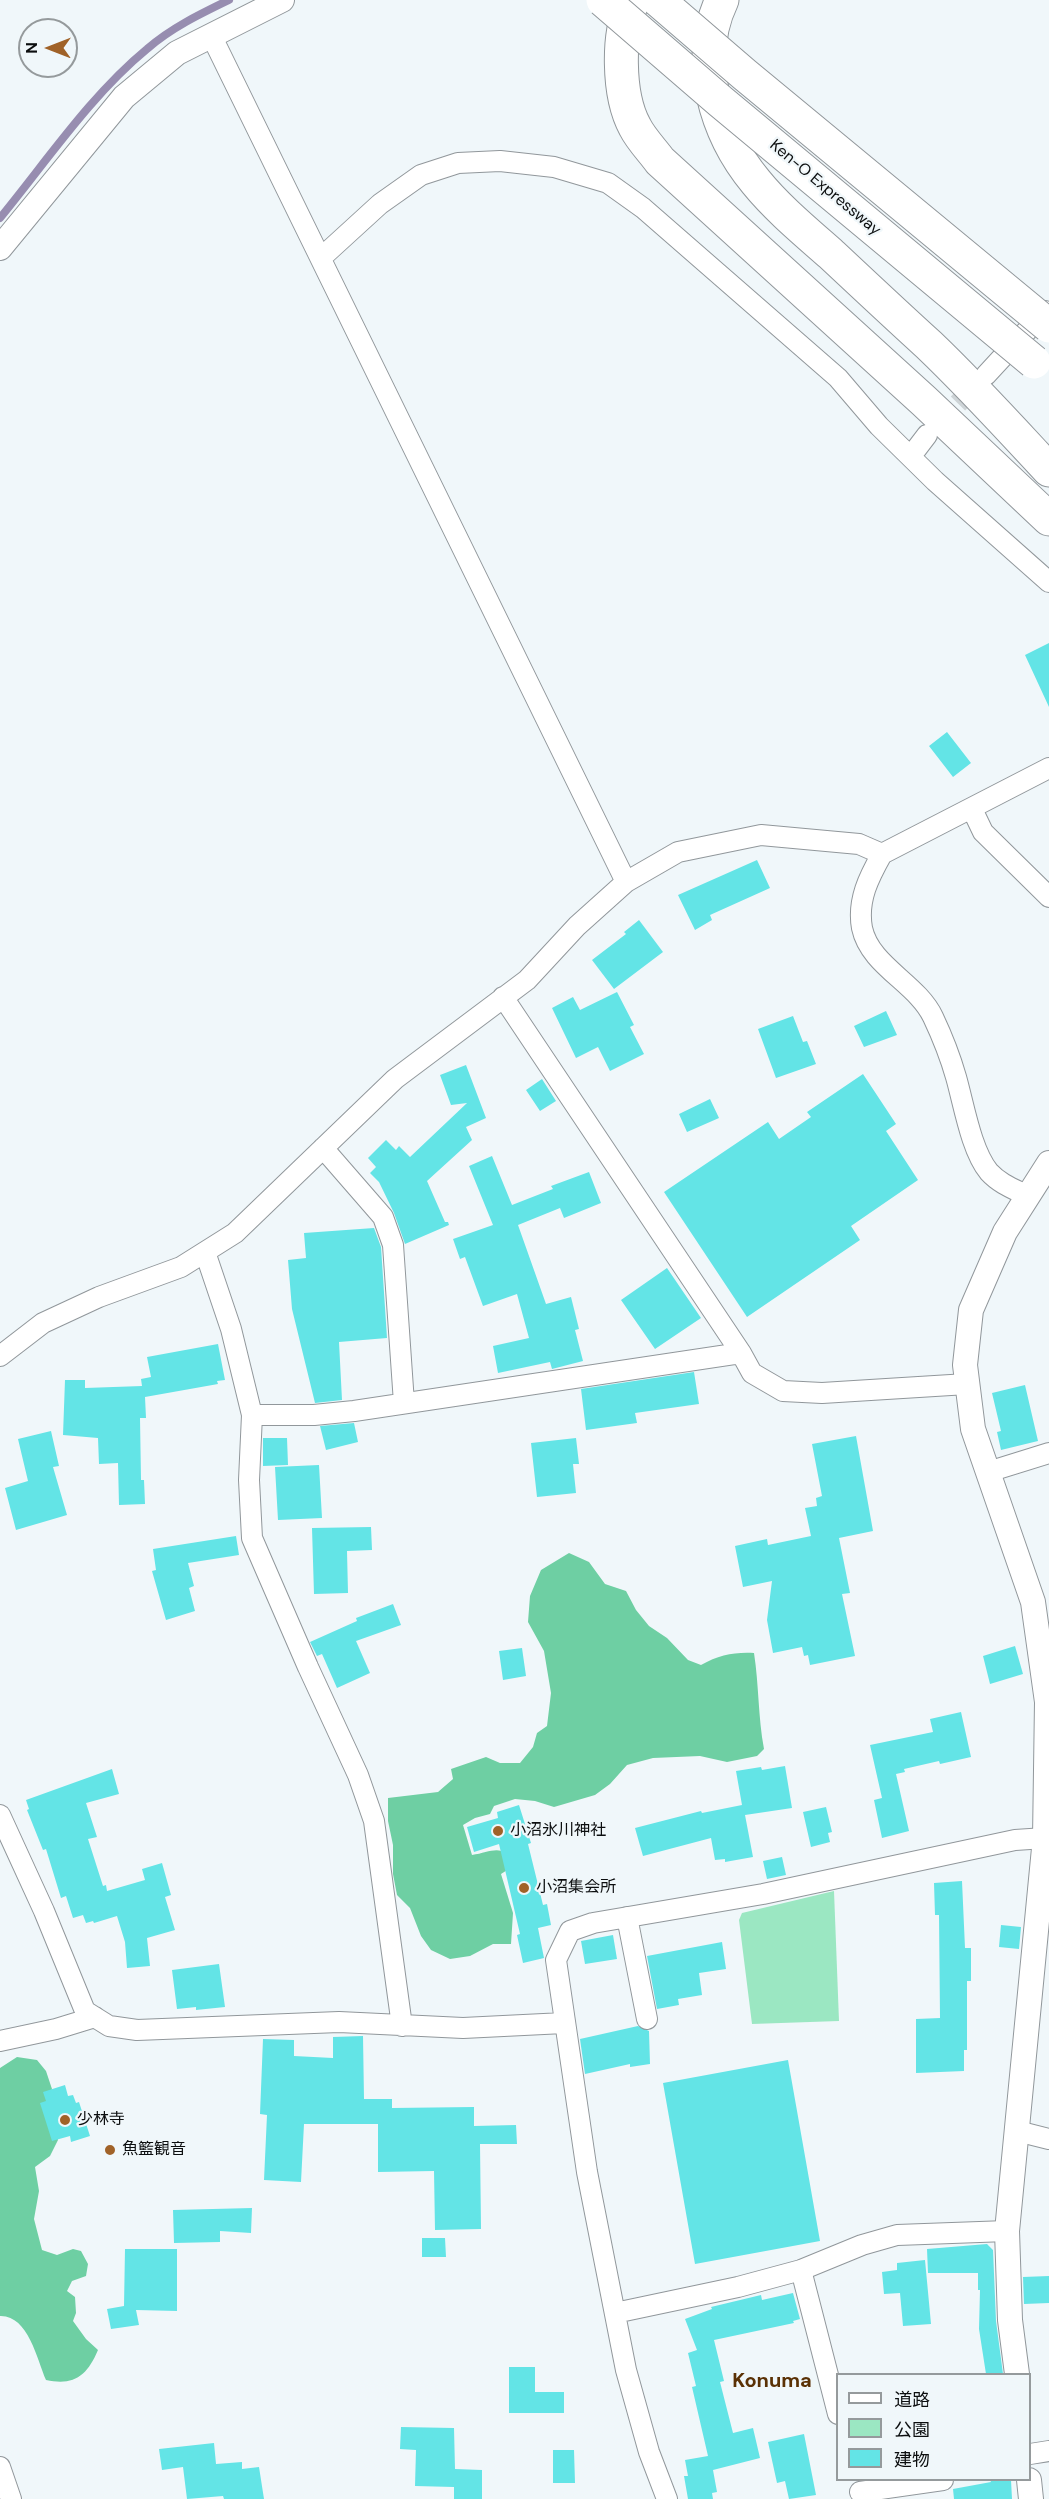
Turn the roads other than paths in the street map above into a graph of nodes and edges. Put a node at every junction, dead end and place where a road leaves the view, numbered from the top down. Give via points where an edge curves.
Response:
1 (282, 0) edge
2 (603, 0) edge
3 (634, 0) edge
4 (658, 0) edge
5 (722, 0) edge
6 (212, 35) junction
7 (0, 248) edge
8 (322, 257) junction
9 (1049, 307) edge
10 (1049, 326) edge
11 (1042, 368) edge
12 (986, 375) tunnel mouth
13 (927, 435) tunnel mouth
14 (910, 456) junction
15 (1049, 470) edge
16 (1049, 519) edge
17 (1049, 582) edge
18 (1049, 768) edge
19 (972, 809) junction
20 (882, 854) junction
21 (626, 882) junction
22 (1049, 897) edge
23 (503, 997) junction
24 (323, 1148) junction
25 (1049, 1163) edge
26 (1028, 1196) junction
27 (205, 1252) junction
28 (741, 1353) junction
29 (0, 1356) edge
30 (967, 1384) junction
31 (404, 1403) junction
32 (252, 1415) junction
33 (1049, 1453) edge
34 (988, 1472) junction
35 (1044, 1648) edge
36 (0, 1815) edge
37 (1045, 1838) junction
38 (627, 1917) junction
39 (95, 2017) junction
40 (647, 2019) dead end
41 (564, 2024) junction
42 (402, 2026) junction
43 (0, 2041) edge
44 (1017, 2131) junction
45 (1049, 2139) edge
46 (1008, 2231) junction
47 (801, 2270) junction
48 (615, 2313) junction
49 (1017, 2373) edge
50 (836, 2410) edge
51 (1049, 2451) edge
52 (1031, 2454) edge
53 (0, 2467) edge
54 (935, 2481) edge
55 (1029, 2481) edge
56 (860, 2490) edge
57 (10, 2499) edge
58 (667, 2499) edge
59 (1031, 2499) edge

1 - 6 street
2 - 11 highway, Ken-O Expressway, bridge
3 - 16 highway via 622,43 621,79 634,126 660,161
4 - 10 highway, bridge
5 - 15 highway via 712,34 710,82 723,127 740,159 770,197 964,378
6 - 7 street via 177,53 124,97
6 - 8 street
8 - 14 street via 380,204 421,175 458,163 500,161 554,167 608,183 652,215 838,378
8 - 21 street
9 - 12 street
13 - 14 street
14 - 17 street
18 - 19 street
19 - 20 street
19 - 22 street via 983,832
20 - 21 street via 859,844 761,834 678,852
20 - 26 street via 864,893 863,930 879,957 932,1014 978,1153 989,1171 1005,1185
21 - 23 street via 527,980
23 - 24 street via 395,1079
23 - 28 street
24 - 27 street via 235,1233
24 - 31 street via 383,1217 393,1245
25 - 26 street
26 - 30 street via 1005,1232 972,1310 965,1365
27 - 29 street via 181,1267 99,1297 43,1323
27 - 32 street via 231,1329
28 - 30 street via 752,1373 783,1391 822,1394
28 - 31 street
30 - 34 street via 973,1429
31 - 32 street via 314,1415
32 - 42 street via 252,1538 375,1821
33 - 34 street
34 - 35 street via 1033,1602
35 - 37 street
36 - 39 street via 85,2011
37 - 38 street via 1015,1840 763,1894
37 - 44 street
38 - 40 street
38 - 41 street via 570,1930 556,1960
39 - 42 street via 109,2026 137,2030 339,2022
39 - 43 street
41 - 42 street
41 - 48 street via 587,2172
44 - 45 street
44 - 46 street
46 - 47 street via 897,2235
46 - 49 street via 1010,2320
47 - 48 street
47 - 50 street
48 - 58 street via 626,2370
51 - 52 street
53 - 57 street
54 - 56 street
55 - 59 street

